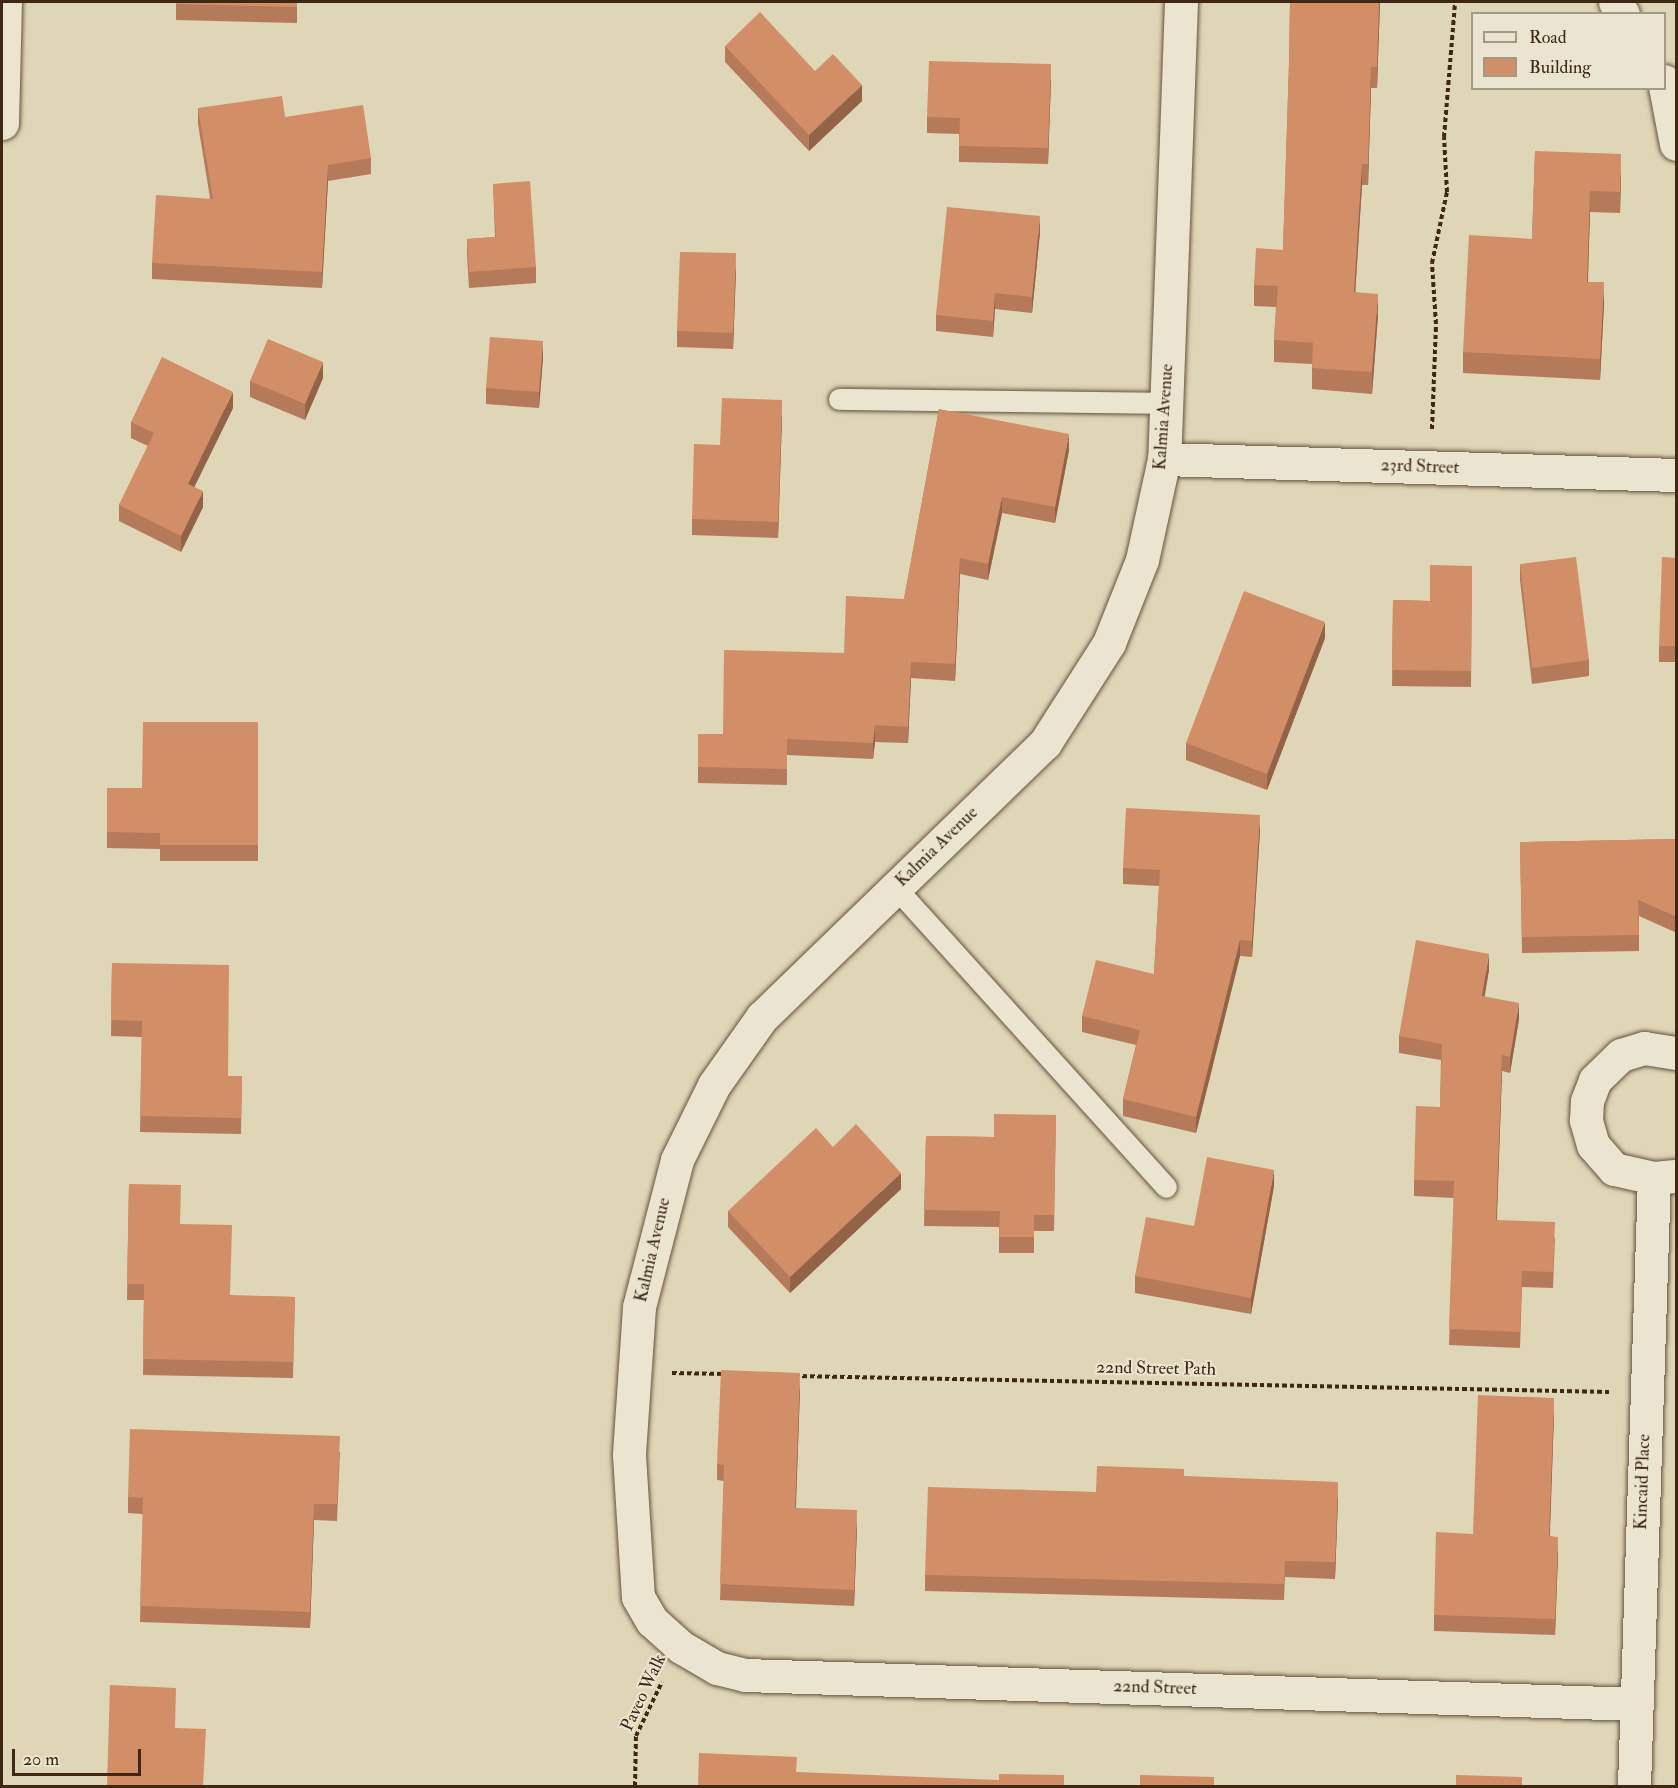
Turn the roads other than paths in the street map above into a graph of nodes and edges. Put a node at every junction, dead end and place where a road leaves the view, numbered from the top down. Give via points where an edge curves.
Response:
1 (5, 2) edge
2 (1181, 2) edge
3 (1666, 86) edge
4 (2, 123) edge
5 (1677, 144) edge
6 (839, 399) dead end
7 (1166, 404) junction
8 (1164, 459) junction
9 (1677, 475) edge
10 (896, 888) junction
11 (1677, 1053) edge
12 (1665, 1177) edge
13 (1166, 1187) dead end
14 (681, 1647) joint
15 (1636, 1704) junction
16 (1634, 1786) edge

1 - 4 street
2 - 7 street, Kalmia Avenue
3 - 5 street
6 - 7 lane
7 - 8 street, Kalmia Avenue
8 - 9 street, 23rd Street
8 - 10 street, Kalmia Avenue via 1142,561 1109,643 1063,720 1045,743
10 - 13 lane
10 - 14 street, Kalmia Avenue via 762,1017 714,1085 677,1160 665,1195 639,1307 629,1455 638,1597 652,1621
11 - 12 street, Kincaid Place via 1644,1048 1621,1055 1603,1070 1587,1101 1586,1120 1593,1145 1614,1169
12 - 15 street, Kincaid Place via 1647,1392
14 - 15 street, 22nd Street via 717,1668 745,1675
15 - 16 street, Kincaid Place

